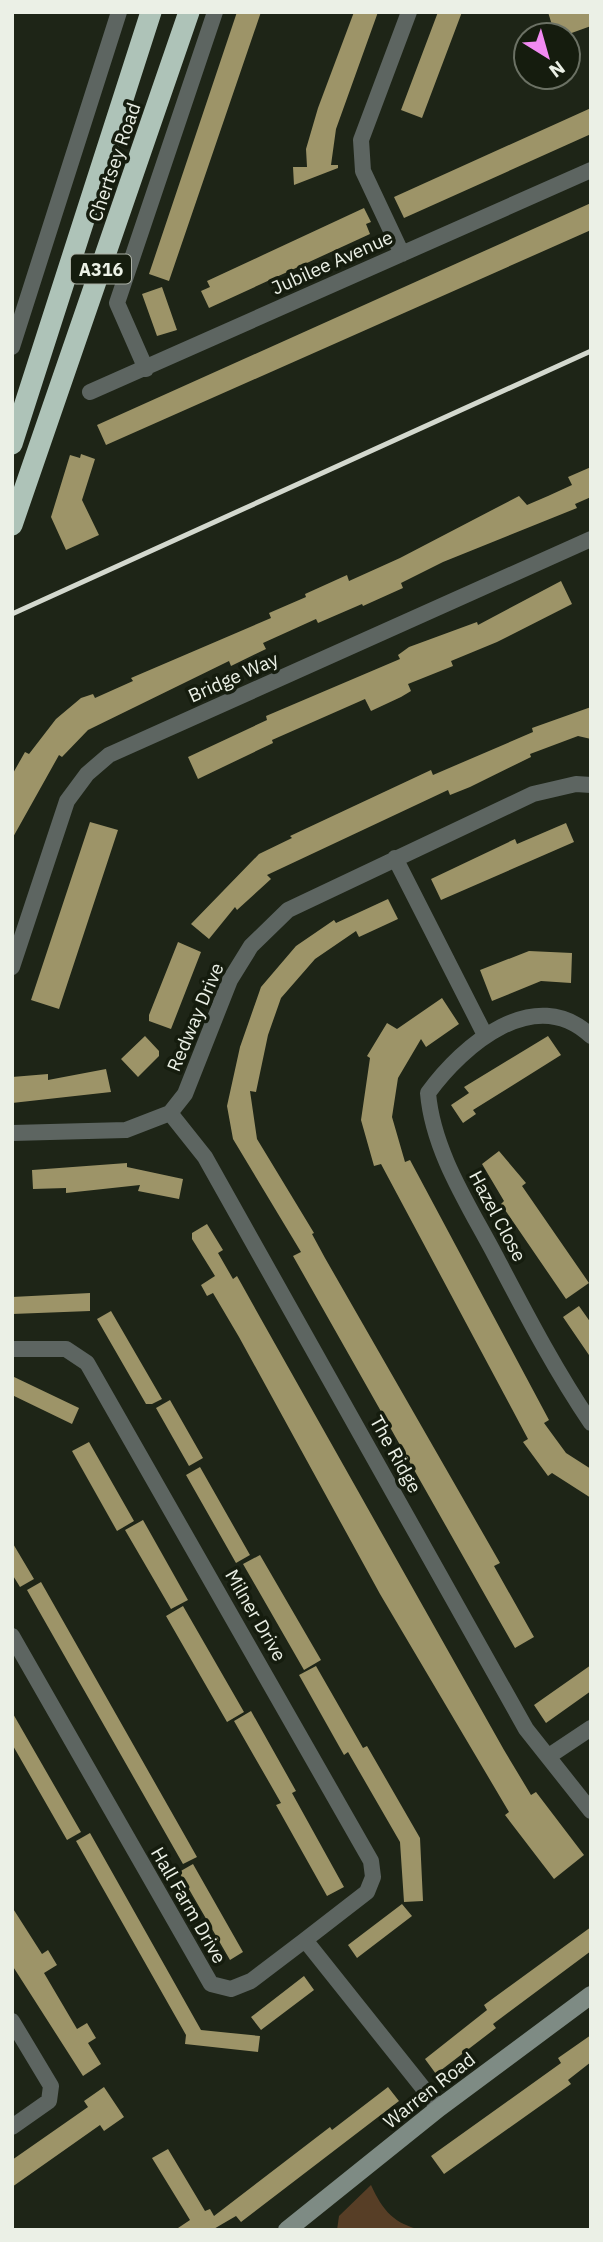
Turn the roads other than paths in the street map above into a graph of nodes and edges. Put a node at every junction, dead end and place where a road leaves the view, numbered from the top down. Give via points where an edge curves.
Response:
1 (119, 12) edge
2 (151, 12) edge
3 (189, 12) edge
4 (215, 12) edge
5 (410, 12) edge
6 (109, 49) junction
7 (135, 59) junction
8 (591, 170) edge
9 (402, 254) junction
10 (12, 347) edge
11 (146, 369) junction
12 (90, 392) dead end
13 (12, 444) edge
14 (12, 525) edge
15 (591, 539) edge
16 (591, 785) edge
17 (395, 858) junction
18 (12, 967) edge
19 (485, 1035) junction
20 (591, 1036) edge
21 (170, 1113) junction
22 (12, 1133) edge
23 (12, 1349) edge
24 (591, 1423) edge
25 (12, 1636) edge
26 (591, 1728) edge
27 (549, 1756) junction
28 (591, 1811) edge
29 (305, 1940) junction
30 (591, 1995) edge
31 (12, 2021) edge
32 (439, 2108) junction
33 (12, 2127) edge
34 (295, 2227) edge

1 - 6 street, Chertsey Road
2 - 7 highway, Chertsey Road / A316
3 - 14 highway, Chertsey Road / A316
4 - 11 street via 117,303
5 - 9 street via 360,140 363,171
6 - 7 street
6 - 10 street, Chertsey Road
7 - 13 highway, Chertsey Road / A316
8 - 9 street, Jubilee Avenue
9 - 11 street, Jubilee Avenue
11 - 12 street, Jubilee Avenue
15 - 18 street, Bridge Way via 109,755 67,801
16 - 17 street, Redway Drive via 533,794
17 - 19 street
17 - 21 street, Redway Drive via 288,910 251,946 230,980 185,1094
19 - 20 street, Hazel Close via 530,1016 558,1015
19 - 24 street, Hazel Close via 444,1070 428,1093 430,1123 517,1296
21 - 22 street via 126,1130
21 - 27 street, The Ridge via 205,1157 526,1729
23 - 29 street, Milner Drive via 66,1349 87,1363 371,1861 373,1877 367,1892
25 - 29 street, Hall Farm Drive via 211,1984 231,1990 251,1981
26 - 27 street
27 - 28 street, The Ridge
29 - 32 street
30 - 32 street, Warren Road
31 - 33 street via 51,2086 49,2101
32 - 34 street, Warren Road

